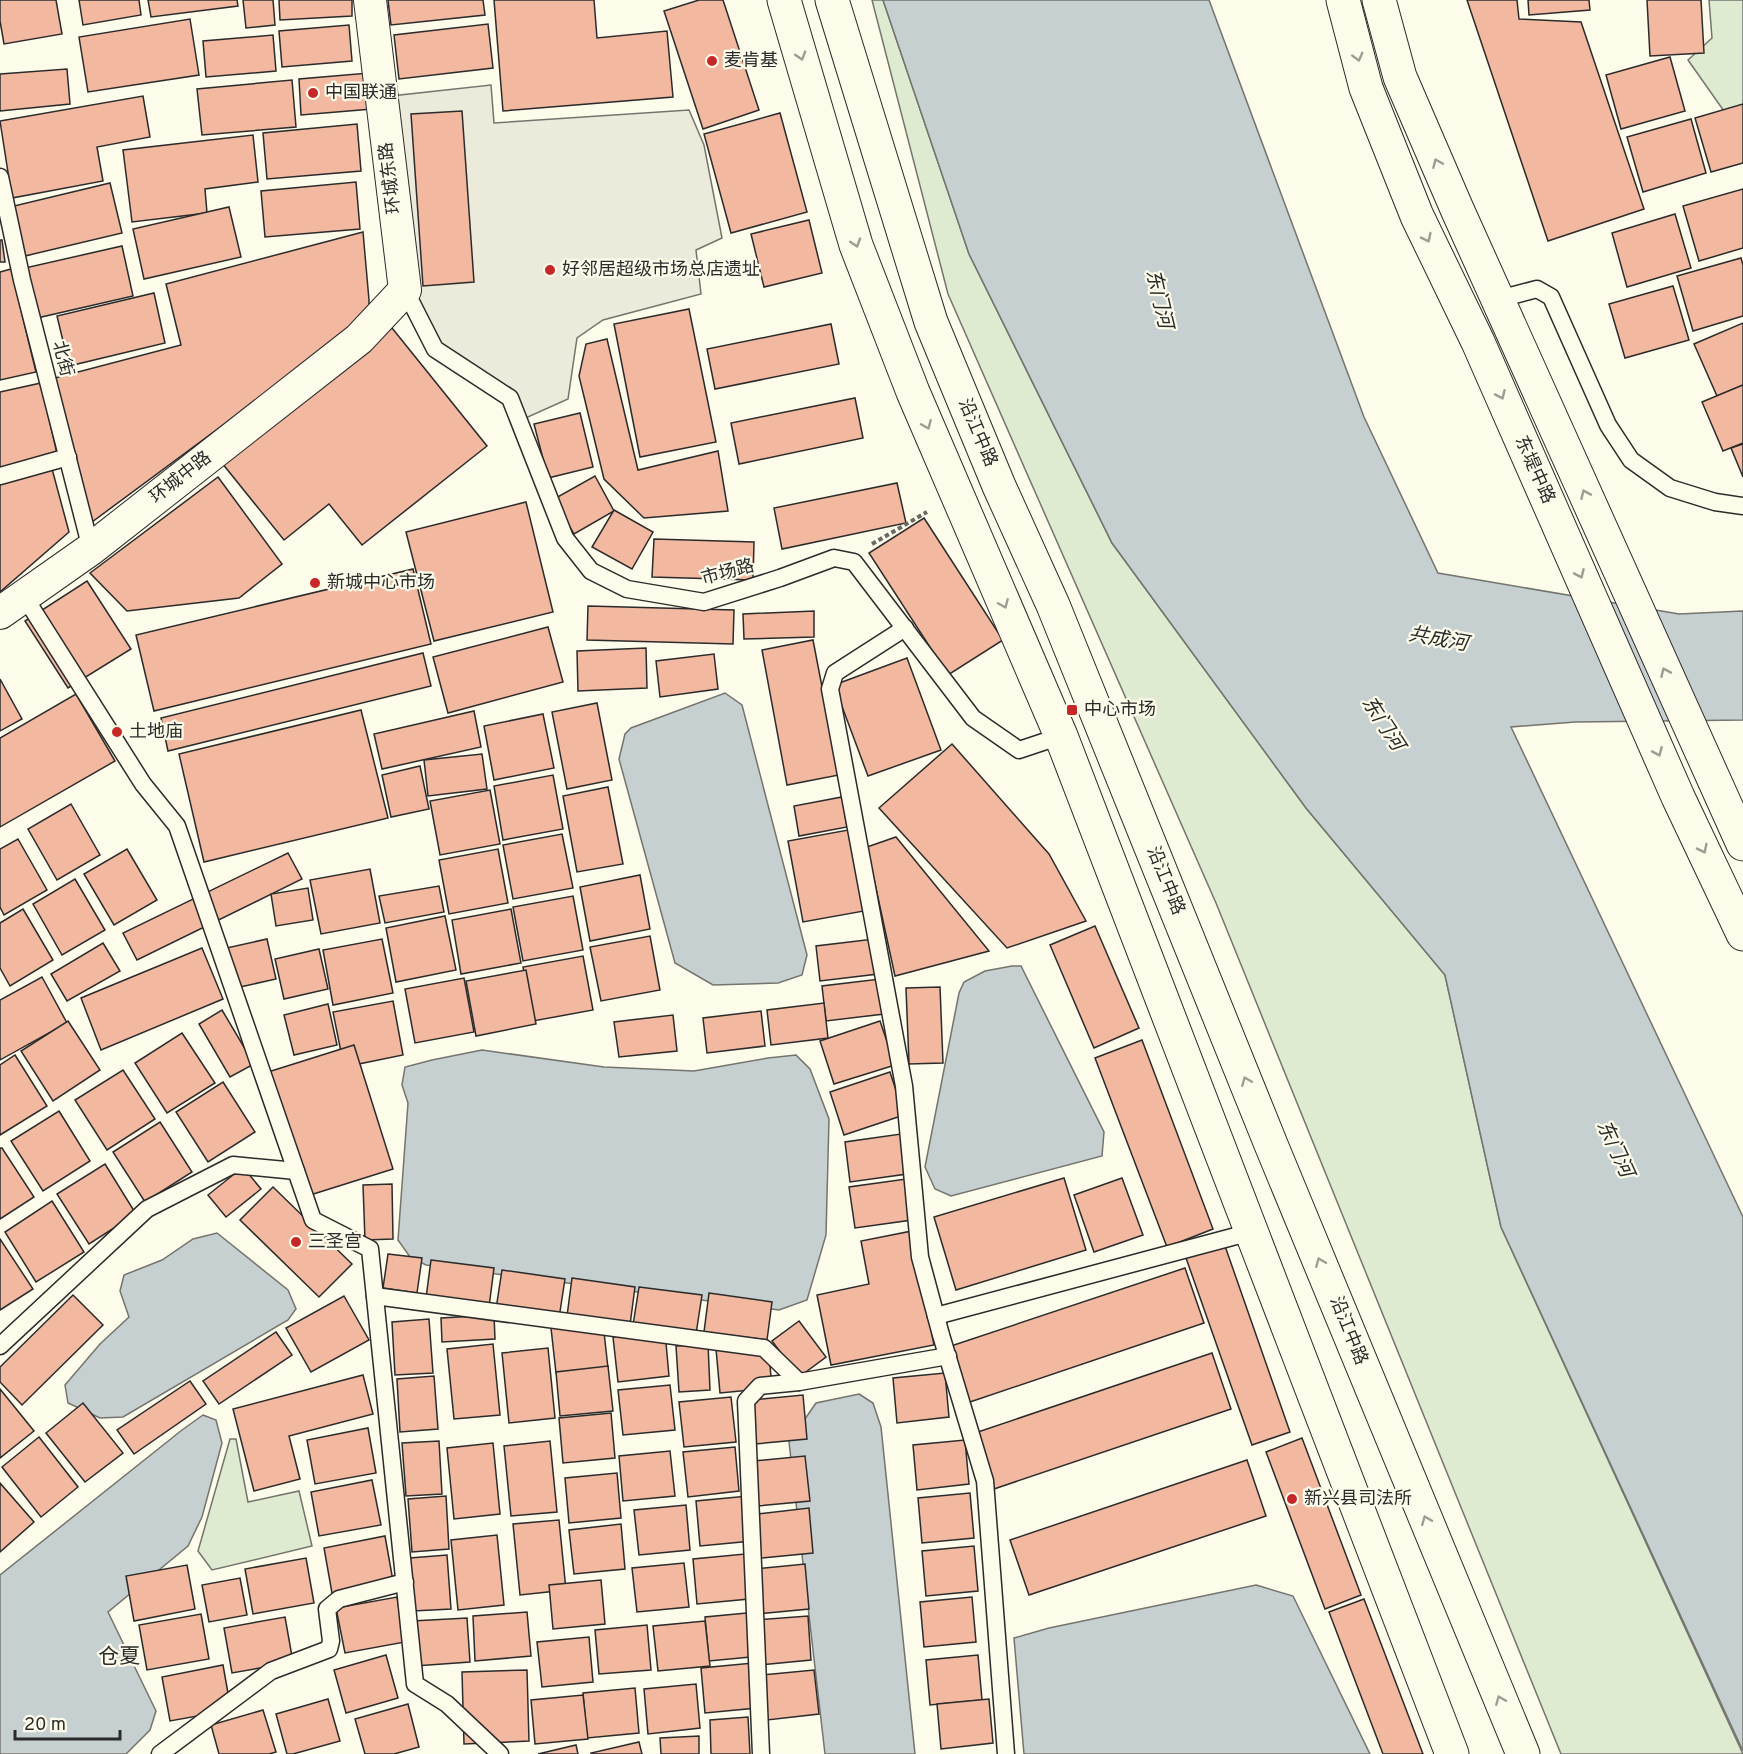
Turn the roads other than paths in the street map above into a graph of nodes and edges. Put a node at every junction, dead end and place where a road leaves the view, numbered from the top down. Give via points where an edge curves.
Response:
1 (370, 0) edge
2 (784, 0) edge
3 (832, 0) edge
4 (1342, 0) edge
5 (1379, 0) edge
6 (0, 177) edge
7 (405, 290) junction
8 (1499, 299) junction
9 (68, 457) junction
10 (0, 476) edge
11 (1743, 506) edge
12 (91, 549) junction
13 (12, 604) edge
14 (904, 628) junction
15 (1061, 736) junction
16 (1743, 844) edge
17 (1743, 934) edge
18 (296, 1171) junction
19 (1251, 1232) junction
20 (375, 1296) junction
21 (936, 1316) junction
22 (0, 1346) edge
23 (948, 1356) junction
24 (799, 1382) junction
25 (405, 1582) junction
26 (160, 1754) edge
27 (500, 1754) edge
28 (761, 1754) edge
29 (1006, 1754) edge
30 (1452, 1754) edge
31 (1522, 1754) edge

1 - 7 street, 环城东路
2 -> 15 main road via 856,245 913,392
31 -> 3 main road, 沿江中路 via 1053,605 931,322
4 -> 17 main road, 东堤中路 via 1366,88 1417,216 1478,342 1678,797
8 -> 5 main road, 东堤中路 via 1400,77
6 - 9 lane, 北街
7 - 12 street, 环城中路 via 359,339
7 - 14 lane, 市场路 via 435,349 510,398 565,537 591,571 627,589 704,602 834,558 854,561
8 - 11 lane via 1537,290 1551,297 1608,425 1631,460 1670,488
16 -> 8 main road, 东堤中路
9 - 10 lane
9 - 12 lane, 北街
12 - 13 street, 环城中路
13 - 18 lane via 177,826
14 - 15 lane via 973,718 1018,750
14 - 21 lane via 835,673 830,689 904,1086 920,1257
15 - 19 main road
18 - 20 lane via 313,1220 370,1250
18 - 22 lane via 232,1165 147,1209
19 - 21 lane
19 - 30 main road
20 - 24 lane via 764,1348
20 - 25 lane
21 - 23 lane
23 - 24 lane
23 - 29 lane via 985,1481
24 - 28 lane via 760,1386 746,1401
25 - 26 lane via 331,1604 327,1609 329,1649 271,1671
25 - 27 lane via 415,1684 447,1704

